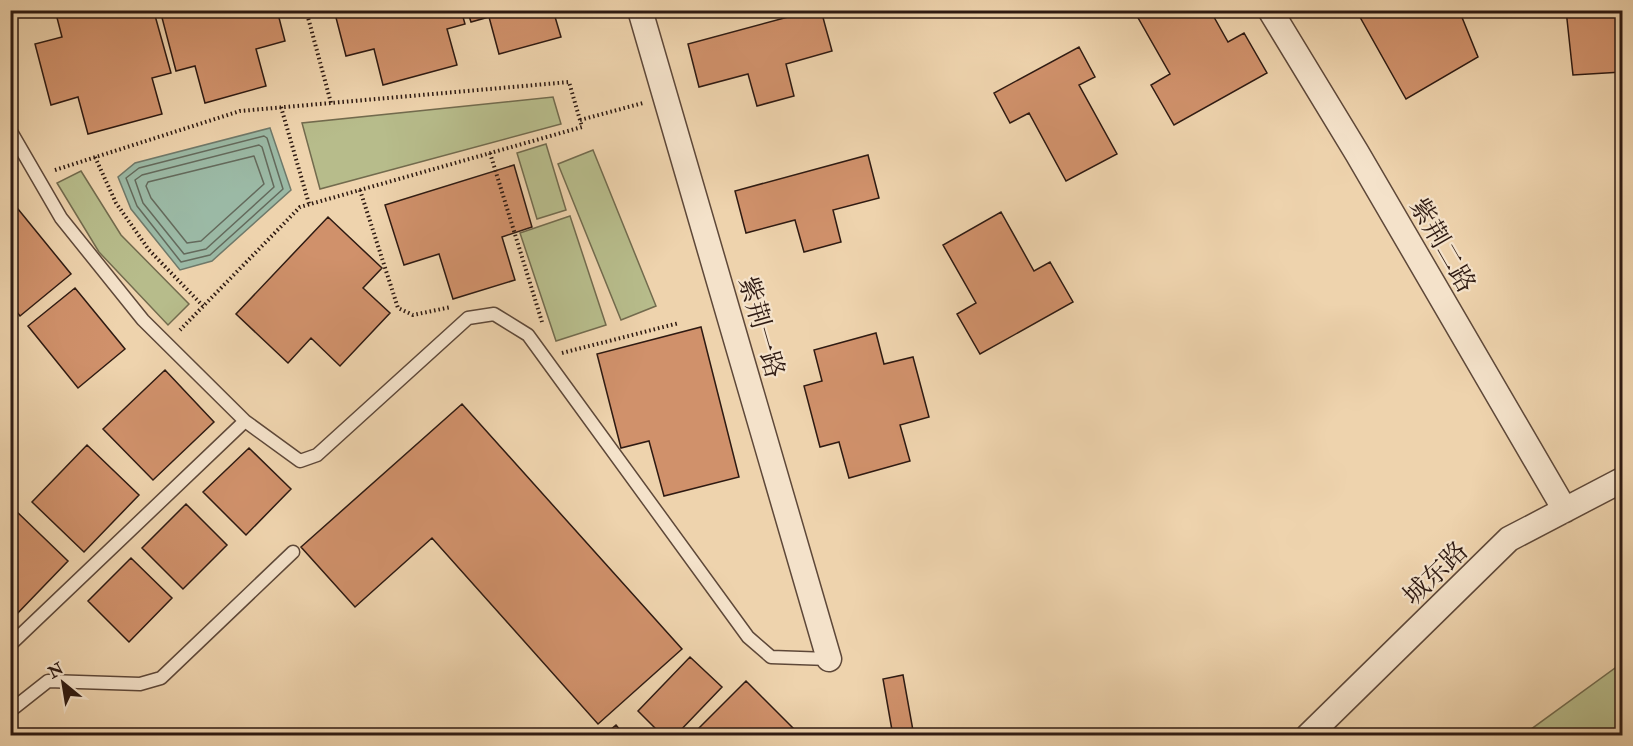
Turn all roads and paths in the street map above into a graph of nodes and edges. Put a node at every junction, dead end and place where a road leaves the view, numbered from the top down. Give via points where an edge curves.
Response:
1 (306, 10) edge
2 (640, 10) edge
3 (1270, 10) edge
4 (654, 99) dead end
5 (331, 103) junction
6 (281, 107) junction
7 (580, 120) junction
8 (10, 130) edge
9 (490, 153) junction
10 (95, 157) junction
11 (37, 176) junction
12 (309, 204) junction
13 (203, 306) junction
14 (544, 329) dead end
15 (167, 343) junction
16 (245, 421) junction
17 (1623, 480) edge
18 (1565, 510) junction
19 (293, 552) dead end
20 (10, 645) edge
21 (829, 659) joint
22 (10, 711) edge
23 (1308, 735) edge

1 - 5 path
2 - 21 street, 紫荆一路
3 - 18 street, 紫荆二路
4 - 7 path
5 - 6 path
5 - 7 path via 569,82
6 - 10 path via 240,111
6 - 12 path
7 - 9 path via 582,127
8 - 11 lane
9 - 12 path
9 - 14 path
10 - 11 path
10 - 13 path via 116,203 149,250
11 - 15 lane via 61,219 143,320
12 - 13 path via 300,207
13 - 15 path
15 - 16 lane
16 - 20 lane
16 - 21 lane via 300,461 317,455 468,318 494,314 528,335 748,637 771,657
17 - 18 street, 城东路
18 - 23 street, 城东路 via 1509,539
19 - 22 lane via 161,678 140,684 48,681

